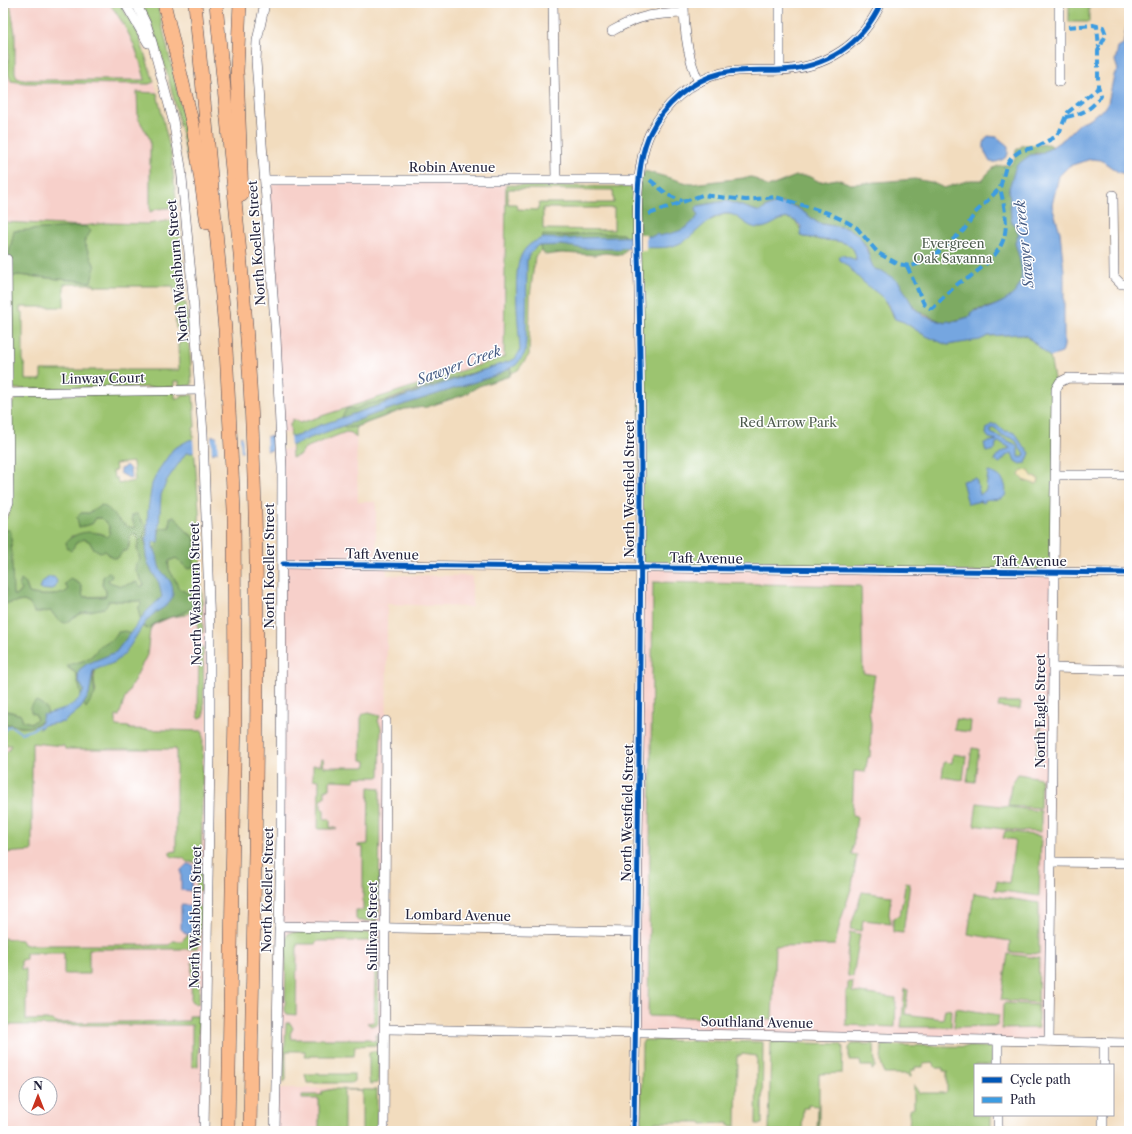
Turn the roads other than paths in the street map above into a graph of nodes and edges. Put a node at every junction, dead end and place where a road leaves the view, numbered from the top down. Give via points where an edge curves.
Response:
1 (125, 3) edge
2 (136, 3) edge
3 (164, 3) edge
4 (195, 3) edge
5 (216, 3) edge
6 (240, 3) edge
7 (265, 3) edge
8 (552, 3) edge
9 (684, 3) edge
10 (780, 3) edge
11 (881, 3) edge
12 (1060, 3) edge
13 (684, 14) junction
14 (612, 31) dead end
15 (156, 60) junction
16 (780, 70) junction
17 (699, 82) junction
18 (1060, 82) dead end
19 (265, 180) junction
20 (556, 180) junction
21 (639, 180) junction
22 (1113, 195) dead end
23 (237, 212) junction
24 (7, 259) dead end
25 (1129, 284) edge
26 (225, 330) junction
27 (1129, 379) edge
28 (200, 390) junction
29 (7, 393) junction
30 (1056, 475) junction
31 (1129, 475) edge
32 (3, 517) edge
33 (283, 564) junction
34 (640, 568) junction
35 (1054, 573) junction
36 (1129, 573) edge
37 (1054, 668) junction
38 (1129, 670) edge
39 (386, 721) dead end
40 (1052, 862) junction
41 (1129, 863) edge
42 (279, 926) junction
43 (384, 927) junction
44 (636, 932) junction
45 (385, 1029) junction
46 (635, 1032) junction
47 (998, 1040) junction
48 (1049, 1041) junction
49 (1104, 1042) junction
50 (1129, 1043) edge
51 (998, 1064) edge
52 (1104, 1064) edge
53 (998, 1116) edge
54 (1104, 1116) edge
55 (204, 1131) edge
56 (228, 1131) edge
57 (250, 1131) edge
58 (275, 1131) edge
59 (384, 1131) edge
60 (634, 1131) edge
61 (998, 1131) edge
62 (1103, 1131) edge

1 - 15 street, North Washburn Street
2 - 15 street, North Washburn Street via 147,26
3 - 26 highway via 201,173 216,317
4 - 26 highway
5 - 23 highway
6 - 23 highway via 237,71 243,193
7 - 19 street, North Koeller Street via 256,51
8 - 20 street
9 - 13 street
10 - 16 street
11 - 16 street, North Westfield Street via 867,28 839,53 814,65
12 - 18 street
13 - 14 street via 643,16
13 - 17 street via 690,64
15 - 28 street, North Washburn Street via 172,120 181,168
16 - 17 street, North Westfield Street via 730,72
17 - 21 street, North Westfield Street via 674,100 656,122 644,148
19 - 20 street, Robin Avenue
19 - 33 street, North Koeller Street via 281,430
20 - 21 street, Robin Avenue
21 - 34 street, North Westfield Street
22 - 25 street via 1114,277 1121,284
23 - 57 highway via 253,431 257,650
24 - 29 street
26 - 56 highway via 232,456 235,594
27 - 30 street, North Eagle Street via 1068,378 1060,382 1056,389
28 - 29 street, Linway Court
28 - 55 street, North Washburn Street via 210,629
29 - 32 street via 9,502
30 - 31 street
30 - 35 street, North Eagle Street
33 - 34 street, Taft Avenue
33 - 42 street, North Koeller Street
34 - 35 street, Taft Avenue
34 - 44 street, North Westfield Street
35 - 36 street, Taft Avenue
35 - 37 street, North Eagle Street
37 - 38 street
37 - 40 street, North Eagle Street
39 - 43 street, Sullivan Street
40 - 41 street
40 - 48 street, North Eagle Street
42 - 43 street, Lombard Avenue
42 - 58 street, North Koeller Street
43 - 44 street, Lombard Avenue
43 - 45 street, Sullivan Street
44 - 46 street, North Westfield Street
45 - 46 street, Southland Avenue
45 - 59 street, Sullivan Street
46 - 47 street, Southland Avenue
46 - 60 street, North Westfield Street
47 - 48 street, Southland Avenue
47 - 51 street
48 - 49 street, Southland Avenue
49 - 50 street, Southland Avenue
49 - 52 street
53 - 61 street
54 - 62 street

